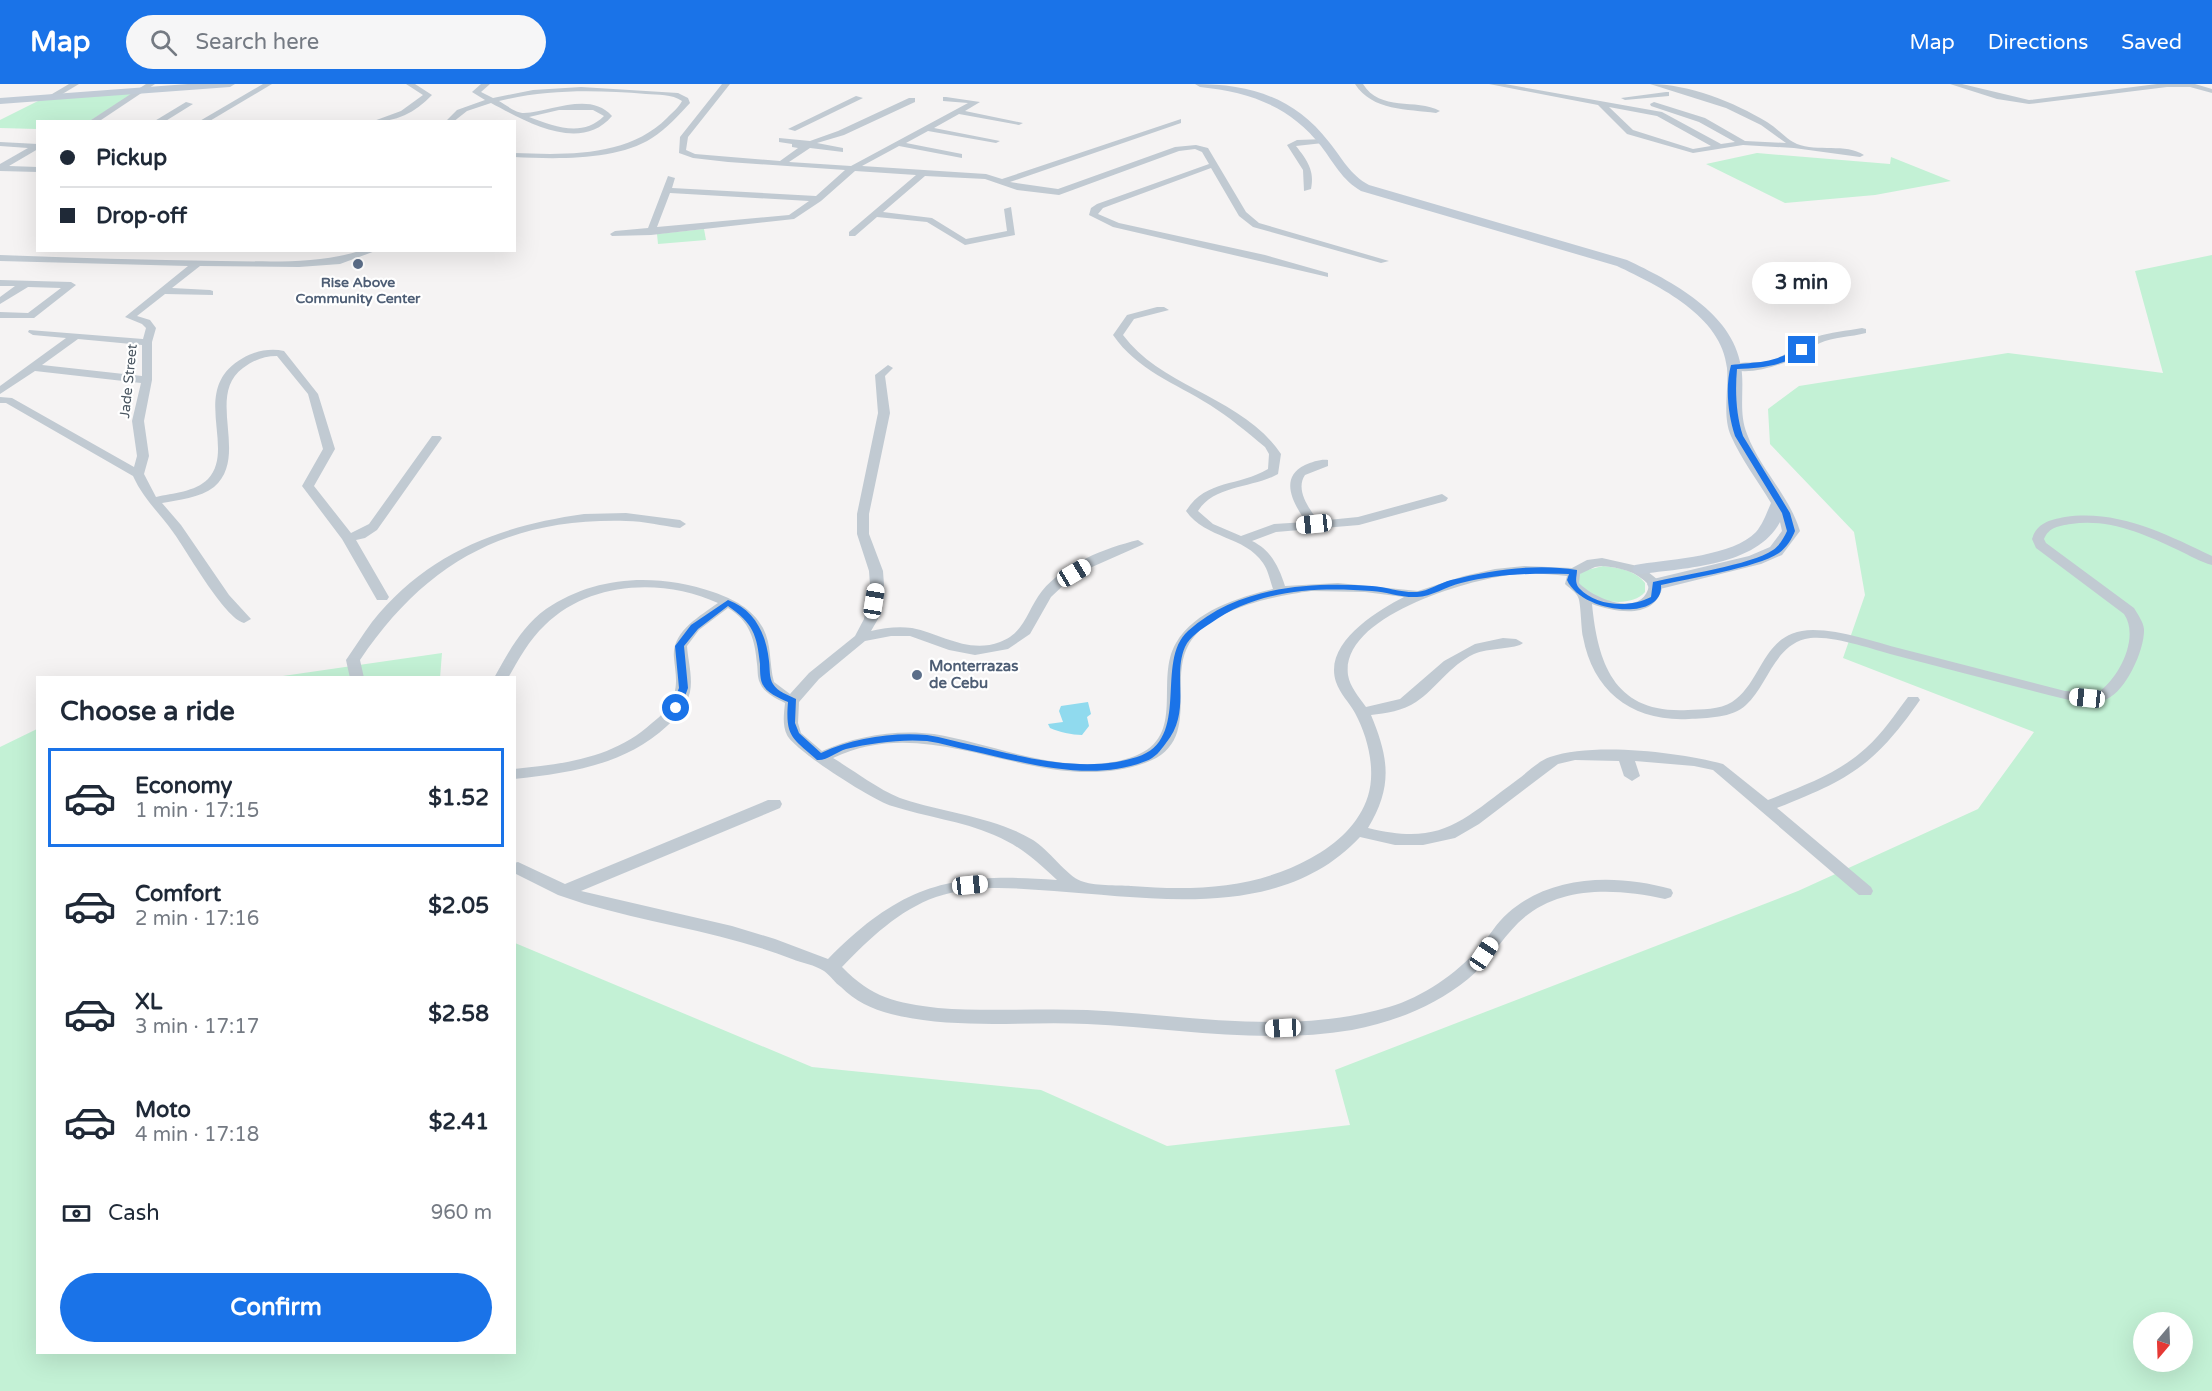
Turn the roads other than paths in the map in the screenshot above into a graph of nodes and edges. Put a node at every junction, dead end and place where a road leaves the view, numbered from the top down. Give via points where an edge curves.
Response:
1 (75, 84) edge
2 (151, 84) edge
3 (230, 84) edge
4 (268, 84) edge
5 (410, 84) edge
6 (486, 84) edge
7 (726, 84) edge
8 (1200, 84) edge
9 (1359, 84) edge
10 (1493, 84) edge
11 (1654, 84) edge
12 (1954, 84) edge
13 (141, 91) junction
14 (2212, 91) edge
15 (1687, 92) junction
16 (1614, 96) dead end
17 (51, 98) junction
18 (859, 98) dead end
19 (1625, 98) junction
20 (946, 99) dead end
21 (491, 100) junction
22 (912, 100) dead end
23 (0, 101) edge
24 (1599, 102) junction
25 (189, 104) dead end
26 (1436, 111) dead end
27 (959, 112) junction
28 (520, 116) junction
29 (815, 118) junction
30 (95, 120) edge
31 (161, 120) edge
32 (205, 120) edge
33 (388, 120) edge
34 (451, 120) edge
35 (1178, 121) dead end
36 (1019, 123) dead end
37 (856, 126) junction
38 (792, 129) dead end
39 (929, 129) junction
40 (782, 140) dead end
41 (996, 141) dead end
42 (1323, 141) junction
43 (1743, 143) junction
44 (0, 144) edge
45 (805, 144) junction
46 (900, 144) junction
47 (36, 146) edge
48 (1794, 146) junction
49 (36, 147) edge
50 (1720, 147) junction
51 (840, 150) dead end
52 (516, 155) edge
53 (1860, 155) dead end
54 (772, 162) junction
55 (782, 163) junction
56 (1213, 165) junction
57 (0, 168) edge
58 (853, 168) junction
59 (36, 170) edge
60 (924, 172) junction
61 (938, 173) junction
62 (671, 178) dead end
63 (1002, 182) junction
64 (1307, 189) dead end
65 (668, 190) junction
66 (818, 199) junction
67 (1008, 209) dead end
68 (876, 214) junction
69 (651, 232) junction
70 (615, 234) dead end
71 (852, 234) dead end
72 (368, 252) edge
73 (0, 258) edge
74 (1384, 261) dead end
75 (197, 264) junction
76 (1325, 275) dead end
77 (0, 283) edge
78 (25, 284) junction
79 (163, 291) junction
80 (210, 293) dead end
81 (0, 301) edge
82 (1164, 310) dead end
83 (0, 315) edge
84 (1862, 331) dead end
85 (33, 332) dead end
86 (75, 336) junction
87 (147, 342) junction
88 (32, 367) junction
89 (1734, 367) junction
90 (888, 368) dead end
91 (147, 380) junction
92 (0, 391) edge
93 (0, 400) edge
94 (436, 438) dead end
95 (1324, 463) dead end
96 (138, 474) junction
97 (1442, 498) dead end
98 (153, 501) junction
99 (1780, 503) junction
100 (680, 524) dead end
101 (1314, 524) junction
102 (348, 538) junction
103 (1242, 540) junction
104 (1138, 544) dead end
105 (2212, 561) edge
106 (1641, 569) junction
107 (1574, 572) junction
108 (1656, 584) junction
109 (1280, 590) junction
110 (1418, 595) junction
111 (382, 597) dead end
112 (1585, 597) junction
113 (728, 602) junction
114 (244, 619) dead end
115 (860, 638) junction
116 (1516, 643) dead end
117 (357, 676) edge
118 (502, 676) edge
119 (1913, 700) dead end
120 (792, 701) junction
121 (1362, 712) junction
122 (1625, 756) junction
123 (820, 758) junction
124 (516, 774) edge
125 (1632, 776) dead end
126 (774, 804) dead end
127 (1766, 807) junction
128 (1359, 831) junction
129 (518, 868) dead end
130 (1075, 886) junction
131 (564, 891) junction
132 (1865, 891) dead end
133 (1665, 893) dead end
134 (831, 967) junction

1 - 17 street
2 - 13 street
3 - 13 street
4 - 32 street
5 - 33 street via 428,95 409,112
6 - 21 street via 476,92
7 - 54 street via 684,137 682,151 693,156
8 - 42 street via 1237,89 1276,101 1297,114
9 - 26 street via 1376,101
10 - 24 street
11 - 15 street
12 - 14 street via 2025,102 2167,85 2190,85
13 - 17 street
13 - 30 street
15 - 19 street
15 - 48 street via 1761,121
16 - 19 street
17 - 23 street
18 - 29 street
19 - 43 street via 1690,114
20 - 27 street via 976,102
21 - 28 street
21 - 34 street via 461,111
21 - 52 street via 531,91 582,88 678,95 686,100 651,136 632,145 594,152
22 - 37 street
24 - 50 street via 1665,116
24 - 50 street via 1630,132 1693,151
25 - 31 street
27 - 36 street
27 - 39 street
28 - 28 street via 571,131 592,128 608,116 596,109 570,108
29 - 37 street
29 - 38 street
35 - 63 street
37 - 45 street
39 - 41 street
39 - 46 street
40 - 45 street
42 - 64 street via 1291,145 1308,167
42 - 89 street via 1348,177 1365,188 1622,263 1647,274 1692,305 1725,338
43 - 48 street
43 - 50 street
44 - 47 street
45 - 51 street
45 - 54 street
45 - 55 street
46 - 58 street
46 - 61 street via 961,157
48 - 53 street
49 - 57 street
54 - 55 street
55 - 58 street
56 - 63 street via 1205,150 1190,147 1065,191
56 - 74 street via 1242,214 1256,225
56 - 76 street via 1100,206 1093,215 1116,225
57 - 59 street
58 - 60 street
58 - 66 street
60 - 61 street
60 - 68 street
61 - 63 street
62 - 65 street
65 - 66 street
65 - 69 street
66 - 69 street via 791,217
67 - 68 street via 1012,233 965,242 929,220
68 - 71 street
69 - 70 street
72 - 75 street via 340,261 298,264
73 - 75 street
75 - 79 street, Jade Street
77 - 78 street
78 - 81 street
78 - 83 street via 71,285 30,316
79 - 80 street
79 - 87 street, Jade Street via 130,317 151,328
82 - 103 street via 1145,311 1126,320 1118,335 1124,344 1136,356 1242,423 1275,454 1274,471 1265,478 1197,494 1192,511 1197,519
84 - 89 street via 1818,340 1773,363
85 - 86 street
86 - 87 street
86 - 88 street
87 - 91 street, Jade Street
88 - 91 street
88 - 92 street
89 - 99 street via 1734,423
90 - 115 street via 880,375 884,413 863,514 877,585 871,619
91 - 96 street, Jade Street via 138,421 143,456
93 - 96 street via 8,400
94 - 102 street via 373,527
95 - 101 street via 1302,471 1294,490
96 - 98 street
97 - 101 street via 1359,520
98 - 102 street via 210,483 218,473 223,442 223,386 229,373 248,358 280,353 313,394 329,449 308,486
98 - 114 street via 177,528 224,598
99 - 106 street via 1769,527 1746,547
99 - 108 street via 1791,531 1776,551 1755,560
100 - 117 street via 627,518 551,524 492,538 454,556 414,585 364,640 353,660
101 - 103 street via 1274,528
102 - 111 street
103 - 109 street via 1270,563
104 - 115 street via 1093,561 1059,584 1046,594 1029,628 1005,646 968,651 908,632
105 - 112 street via 2109,520 2078,518 2042,529 2038,539 2042,546 2129,611 2137,624 2119,684 2103,696 2087,698 1828,636 1802,636 1784,645 1768,662 1739,704 1690,714 1664,713 1621,695 1602,676 1587,626
106 - 107 street via 1602,562
106 - 108 street
107 - 110 street via 1495,573
107 - 112 street via 1572,584
108 - 112 street via 1654,598 1633,607 1613,606
109 - 110 street via 1343,587
109 - 123 street via 1222,611 1190,633 1178,658 1170,732 1143,759 1083,767 1022,760 928,738 883,739 840,748
110 - 121 street via 1371,621 1356,634 1345,653 1341,671 1345,687
113 - 118 street via 695,589 668,585 622,584 590,591 549,613 527,634
113 - 120 street via 754,624 762,641 766,683
113 - 124 street via 694,627 680,646 683,688 676,708 657,728 627,749 597,762
115 - 120 street via 814,676
116 - 121 street via 1483,644 1445,666 1411,699
119 - 127 street via 1873,751 1853,766 1820,785
120 - 123 street via 794,734
121 - 128 street via 1377,759 1379,788
122 - 125 street
122 - 127 street via 1694,761 1719,767
122 - 128 street via 1575,755 1553,761 1449,834 1423,840 1395,840
123 - 130 street via 895,802 997,830 1028,844
126 - 131 street
127 - 132 street
128 - 130 street via 1328,856 1296,874 1252,888 1209,896 1149,895
129 - 131 street
130 - 134 street via 1002,881 953,887 927,895 864,933
131 - 134 street via 633,911 732,932
133 - 134 street via 1626,885 1567,889 1515,916 1460,977 1429,998 1346,1025 1256,1030 1083,1017 943,1015 889,1007 859,994

